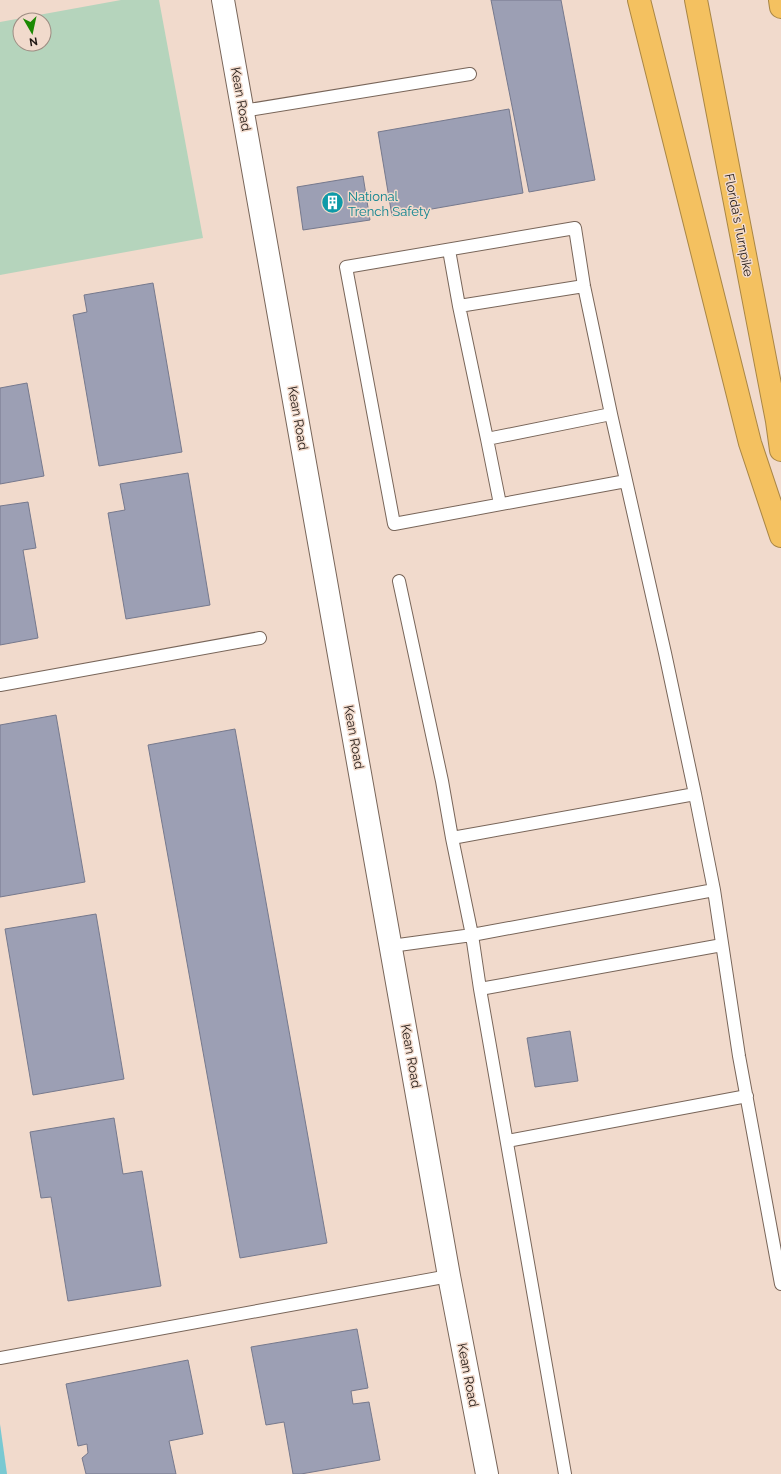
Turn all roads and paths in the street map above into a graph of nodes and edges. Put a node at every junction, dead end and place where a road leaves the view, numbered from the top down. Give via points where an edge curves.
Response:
1 (223, 0) edge
2 (639, 0) edge
3 (696, 0) edge
4 (780, 0) edge
5 (781, 7) edge
6 (470, 74) dead end
7 (243, 111) junction
8 (449, 250) junction
9 (584, 286) junction
10 (459, 306) junction
11 (611, 414) junction
12 (487, 439) junction
13 (781, 450) edge
14 (626, 481) junction
15 (500, 504) junction
16 (781, 536) edge
17 (399, 581) dead end
18 (260, 638) dead end
19 (0, 685) edge
20 (695, 794) junction
21 (452, 838) junction
22 (714, 890) junction
23 (472, 935) junction
24 (722, 945) junction
25 (391, 946) junction
26 (480, 989) junction
27 (747, 1096) junction
28 (507, 1141) junction
29 (449, 1276) junction
30 (781, 1284) edge
31 (0, 1358) edge
32 (487, 1474) edge
33 (564, 1474) edge

1 - 7 street, Kean Road
2 - 16 highway via 750,443
3 - 13 highway, Florida's Turnpike
4 - 5 highway
6 - 7 lane
7 - 25 street, Kean Road
8 - 9 lane via 575,228
8 - 10 lane
8 - 15 lane via 346,267 394,524
9 - 10 lane
9 - 11 lane
10 - 12 lane
11 - 12 lane
11 - 14 lane
12 - 15 lane
14 - 15 lane
14 - 20 lane
17 - 21 lane
18 - 19 lane
20 - 21 lane
20 - 22 lane
21 - 23 lane
22 - 23 lane
22 - 24 lane
23 - 25 lane
23 - 26 lane
24 - 26 lane
24 - 27 lane
25 - 29 street, Kean Road
26 - 28 lane
27 - 28 lane
27 - 30 lane
28 - 33 lane
29 - 31 lane
29 - 32 street, Kean Road

